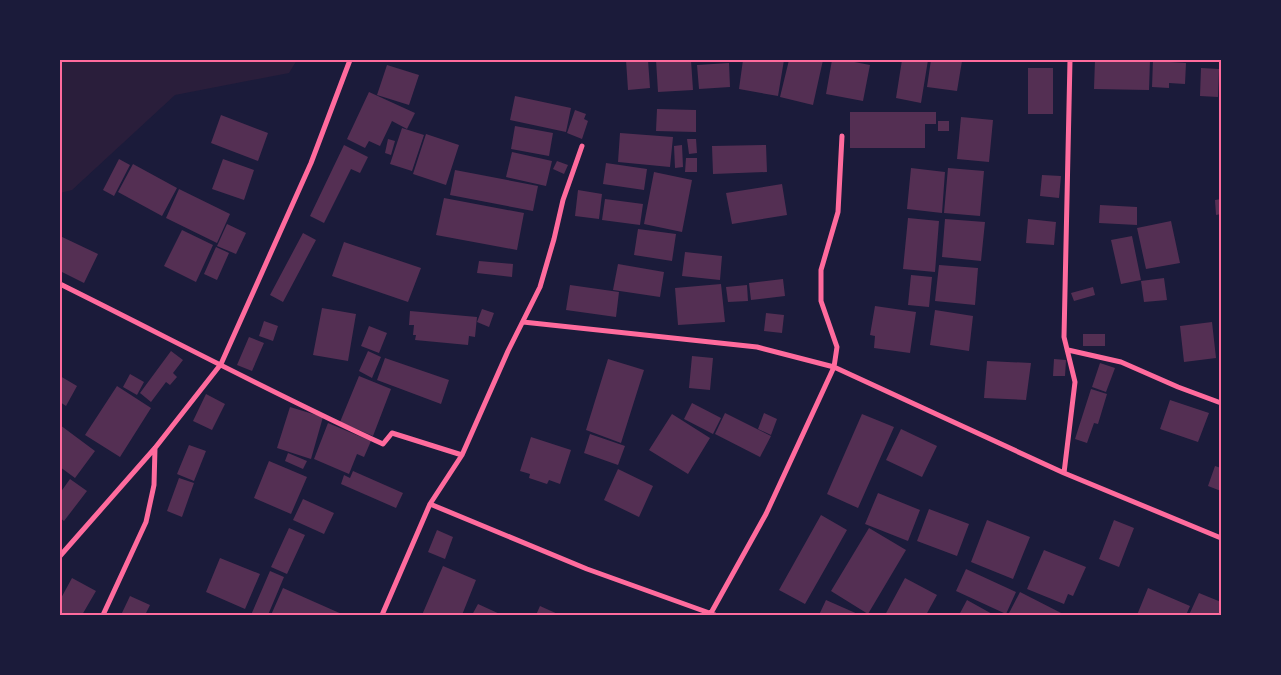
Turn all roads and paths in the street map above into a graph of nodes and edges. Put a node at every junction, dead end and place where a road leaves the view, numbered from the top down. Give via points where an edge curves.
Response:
1 (350, 60) edge
2 (1070, 60) edge
3 (842, 136) dead end
4 (582, 146) dead end
5 (60, 284) edge
6 (523, 322) junction
7 (1068, 350) junction
8 (221, 364) junction
9 (834, 366) junction
10 (1221, 403) edge
11 (155, 448) junction
12 (462, 455) junction
13 (1064, 473) junction
14 (430, 504) junction
15 (1221, 538) edge
16 (60, 556) edge
17 (713, 614) edge
18 (103, 615) edge
19 (382, 615) edge

1 - 8 street via 311,163
2 - 7 street via 1064,337
3 - 9 street via 838,212 821,270 821,301 837,347
4 - 6 street via 563,200 540,287
5 - 8 street
6 - 9 street via 757,347
6 - 12 street
7 - 10 street via 1122,362 1178,388
7 - 13 street via 1075,382
8 - 11 street
8 - 12 street via 292,402 383,444 392,433
9 - 13 street
9 - 17 street via 766,514
11 - 16 street
11 - 18 street via 154,485 146,522
12 - 14 street
13 - 15 street
14 - 17 street via 586,569
14 - 19 street

